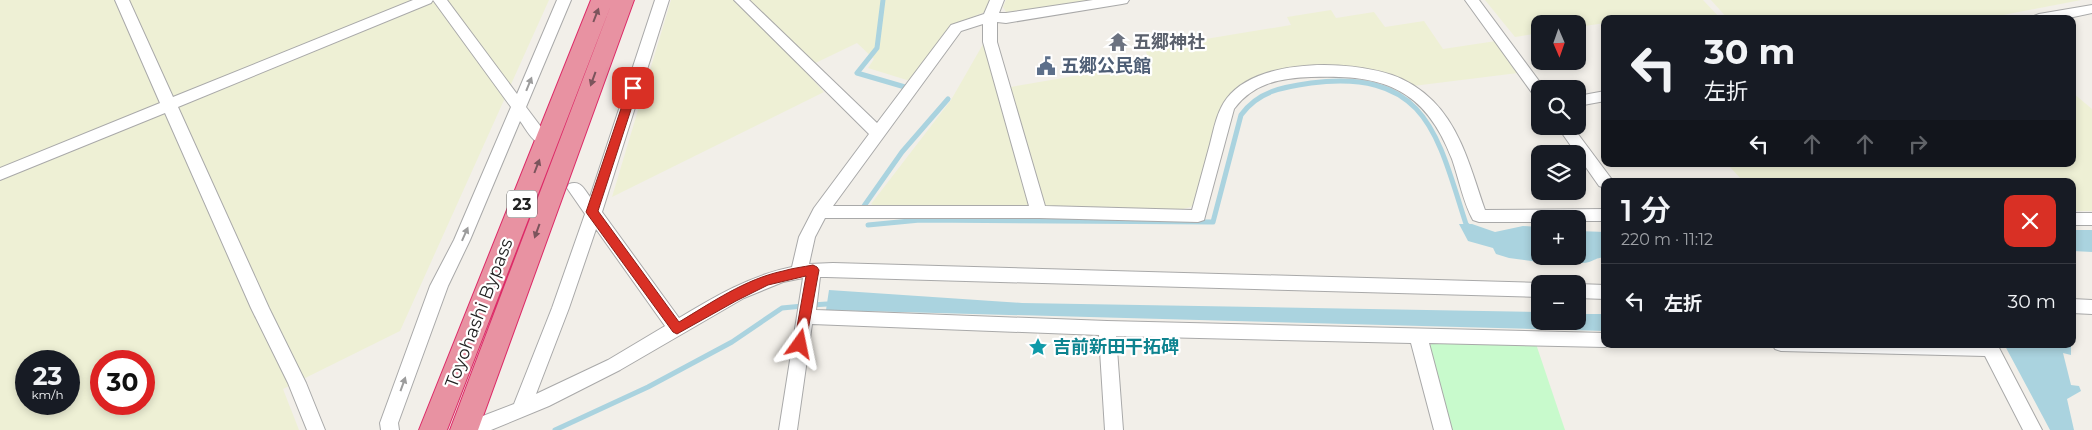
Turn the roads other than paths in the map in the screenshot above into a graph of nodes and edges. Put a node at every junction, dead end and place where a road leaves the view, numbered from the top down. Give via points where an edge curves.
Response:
1 (122, 0) edge
2 (426, 0) edge
3 (440, 0) edge
4 (564, 0) edge
5 (602, 0) edge
6 (623, 0) edge
7 (662, 0) edge
8 (741, 0) edge
9 (997, 0) edge
10 (1122, 0) edge
11 (1472, 0) edge
12 (2092, 9) edge
13 (2060, 15) edge
14 (990, 17) junction
15 (1531, 81) edge
16 (1601, 97) edge
17 (1586, 100) edge
18 (169, 106) junction
19 (519, 108) junction
20 (878, 133) junction
21 (1571, 135) edge
22 (542, 139) dead end
23 (0, 174) edge
24 (1602, 178) edge
25 (575, 188) dead end
26 (592, 212) junction
27 (820, 212) junction
28 (1039, 212) junction
29 (1601, 215) edge
30 (2076, 218) edge
31 (2092, 219) edge
32 (806, 271) junction
33 (1531, 290) edge
34 (1586, 291) edge
35 (1601, 292) edge
36 (2076, 306) edge
37 (2092, 307) edge
38 (808, 309) junction
39 (1107, 328) junction
40 (677, 329) junction
41 (1418, 335) junction
42 (1601, 340) edge
43 (1990, 348) edge
44 (521, 409) junction
45 (438, 419) edge
46 (478, 423) edge
47 (316, 430) edge
48 (390, 430) edge
49 (788, 430) edge
50 (1114, 430) edge
51 (1443, 430) edge
52 (2033, 430) edge

1 - 18 street
2 - 18 street
3 - 19 street
19 -> 4 street
45 -> 5 highway, Toyohashi Bypass / 23
6 -> 46 highway, Toyohashi Bypass / 23
7 - 26 street
8 - 20 street
9 - 14 street
10 - 14 street via 1006,18
11 - 15 street
12 - 13 street
14 - 20 street via 956,28
14 - 28 street via 990,42
16 - 17 street
18 - 23 street
18 - 47 street
19 - 22 street
48 -> 19 street via 389,423 439,286
20 - 27 street
21 - 24 street
25 - 26 street
26 - 40 street
26 - 44 street via 548,344
27 - 28 street
27 - 32 street via 807,237
28 - 29 street via 1198,216 1226,109 1234,98 1260,80 1292,74 1339,72 1388,79 1413,92 1430,107 1450,139 1479,216
30 - 31 street
32 - 33 street
32 - 38 street
32 - 40 street via 764,282
34 - 35 street
36 - 37 street
38 - 39 street
38 - 49 street
39 - 41 street
39 - 50 street
40 - 44 street via 613,366
41 - 42 street
41 - 51 street
43 - 52 street
44 - 46 street

